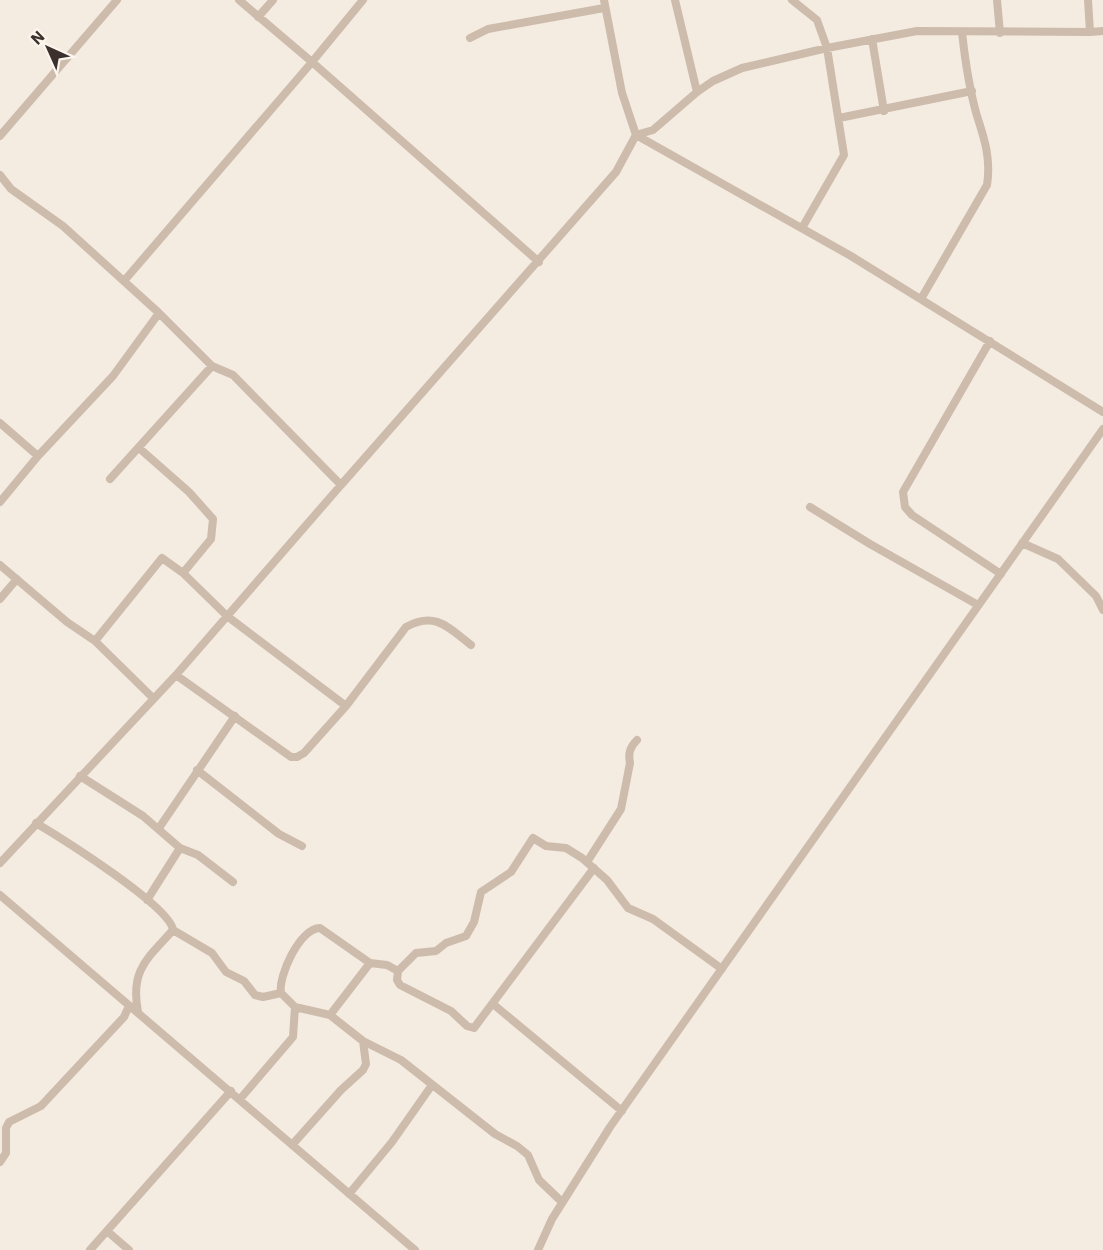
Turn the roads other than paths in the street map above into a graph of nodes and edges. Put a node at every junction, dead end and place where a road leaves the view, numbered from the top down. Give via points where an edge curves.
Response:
1 (117, 0) edge
2 (239, 0) edge
3 (273, 0) edge
4 (363, 0) edge
5 (675, 0) edge
6 (792, 0) edge
7 (997, 0) edge
8 (1088, 0) edge
9 (604, 4) edge
10 (258, 16) junction
11 (962, 32) junction
12 (1090, 32) junction
13 (1103, 32) edge
14 (1000, 33) junction
15 (470, 38) dead end
16 (872, 39) junction
17 (827, 48) junction
18 (312, 62) junction
19 (972, 91) junction
20 (697, 92) junction
21 (884, 111) junction
22 (839, 118) junction
23 (0, 135) edge
24 (636, 135) junction
25 (0, 175) edge
26 (802, 228) junction
27 (538, 262) junction
28 (124, 281) junction
29 (921, 299) junction
30 (159, 314) junction
31 (990, 341) junction
32 (212, 366) junction
33 (1103, 412) edge
34 (0, 423) edge
35 (1103, 429) edge
36 (139, 448) junction
37 (38, 456) junction
38 (110, 479) dead end
39 (341, 485) junction
40 (0, 502) edge
41 (810, 507) dead end
42 (1022, 543) junction
43 (0, 565) edge
44 (183, 573) junction
45 (1000, 574) junction
46 (17, 579) junction
47 (0, 600) edge
48 (978, 605) junction
49 (1103, 610) edge
50 (227, 616) junction
51 (95, 641) junction
52 (471, 645) dead end
53 (176, 675) junction
54 (153, 698) junction
55 (346, 706) junction
56 (235, 716) junction
57 (637, 740) dead end
58 (197, 770) junction
59 (80, 776) junction
60 (36, 823) junction
61 (159, 828) junction
62 (302, 846) dead end
63 (180, 848) junction
64 (587, 862) junction
65 (0, 863) edge
66 (594, 868) junction
67 (233, 882) dead end
68 (0, 895) edge
69 (147, 900) junction
70 (173, 930) junction
71 (370, 963) junction
72 (722, 969) junction
73 (398, 970) junction
74 (281, 993) junction
75 (493, 1004) junction
76 (129, 1006) junction
77 (295, 1007) junction
78 (138, 1012) junction
79 (330, 1015) junction
80 (363, 1041) junction
81 (432, 1084) junction
82 (231, 1091) junction
83 (240, 1099) junction
84 (622, 1111) junction
85 (292, 1145) junction
86 (0, 1162) edge
87 (349, 1194) junction
88 (562, 1202) junction
89 (107, 1231) junction
90 (90, 1250) edge
91 (129, 1250) edge
92 (415, 1250) edge
93 (538, 1250) edge

1 - 23 street
2 - 10 street
3 - 10 street
4 - 18 street
5 - 20 street
6 - 17 street via 817,20
7 - 14 street
8 - 12 street
9 - 15 street via 488,29
9 - 24 street via 622,93
10 - 18 street
11 - 14 street
11 - 16 street via 916,31
11 - 19 street
12 - 13 street
12 - 14 street
16 - 17 street
16 - 21 street
17 - 20 street via 742,68
17 - 22 street
18 - 27 street
18 - 28 street
19 - 21 street
19 - 29 street via 987,144 987,185
20 - 24 street via 653,130
21 - 22 street
22 - 26 street via 844,155
24 - 26 street
24 - 27 street via 616,172
25 - 28 street via 11,189 63,226
26 - 29 street
27 - 39 street
28 - 30 street
29 - 31 street
30 - 32 street
30 - 37 street via 113,376
31 - 33 street
31 - 45 street via 902,498 912,515
32 - 36 street
32 - 39 street via 233,375
34 - 37 street
35 - 42 street
36 - 38 street
36 - 44 street via 213,519 211,539
37 - 40 street
39 - 50 street
41 - 48 street
42 - 45 street
42 - 49 street via 1058,559 1096,596
43 - 46 street
44 - 50 street
44 - 51 street via 162,558
45 - 48 street
46 - 47 street
46 - 51 street
48 - 72 street
50 - 53 street
50 - 55 street
51 - 54 street
52 - 55 street via 439,621 419,620 406,627
53 - 54 street
53 - 56 street
54 - 59 street
55 - 56 street via 297,757 291,757
56 - 58 street
57 - 64 street via 628,755 630,763 621,809
58 - 61 street
58 - 62 street via 279,834
59 - 60 street
59 - 61 street
60 - 65 street
60 - 69 street
61 - 63 street
63 - 67 street via 198,855
63 - 69 street
64 - 66 street
64 - 73 street via 570,850 546,846 533,838 511,872 480,892 474,922 466,936 435,951 416,952
66 - 72 street via 628,908 653,919
66 - 75 street
68 - 76 street
69 - 70 street via 170,920
70 - 74 street via 212,953 226,972 243,981 255,995
70 - 78 street via 138,973
71 - 73 street via 387,964
71 - 74 street via 316,927 287,964 281,977
71 - 79 street
72 - 84 street
73 - 75 street via 400,986 451,1011 471,1028
74 - 77 street
75 - 84 street
76 - 78 street
76 - 86 street via 124,1017 41,1106 9,1122 6,1153
77 - 79 street
77 - 83 street via 293,1037
78 - 82 street
79 - 80 street
80 - 81 street via 401,1060
80 - 85 street via 363,1070
81 - 87 street via 392,1142
81 - 88 street via 528,1155 539,1180
82 - 83 street
82 - 89 street
83 - 85 street
84 - 88 street
85 - 87 street
87 - 92 street
88 - 93 street
89 - 90 street
89 - 91 street

